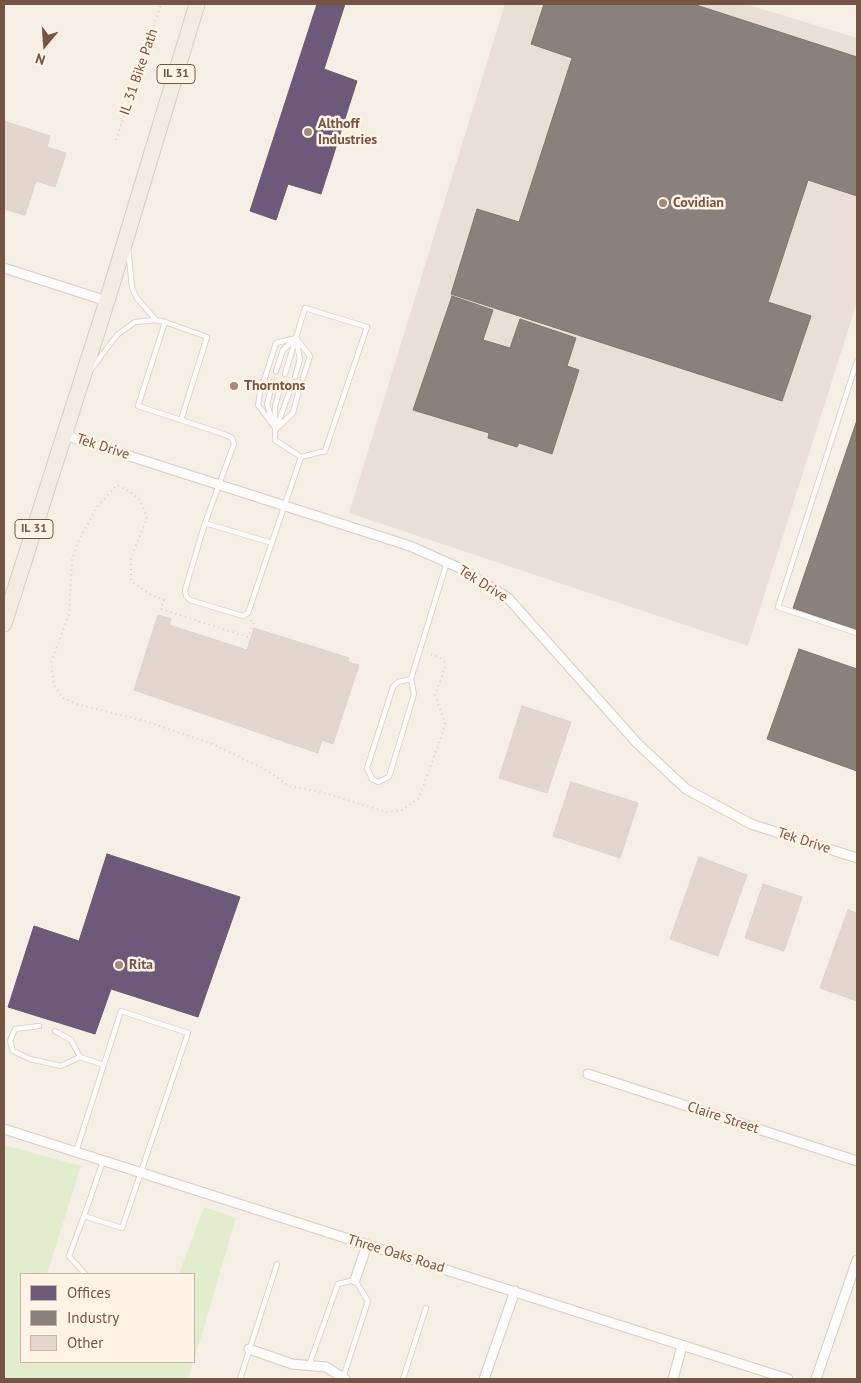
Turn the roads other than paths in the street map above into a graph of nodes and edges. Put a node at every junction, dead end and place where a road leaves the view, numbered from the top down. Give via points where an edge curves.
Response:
1 (197, 4) edge
2 (126, 239) junction
3 (4, 268) edge
4 (107, 301) junction
5 (156, 320) junction
6 (165, 322) junction
7 (296, 338) junction
8 (857, 361) edge
9 (276, 371) dead end
10 (285, 374) dead end
11 (295, 377) dead end
12 (303, 378) dead end
13 (82, 379) junction
14 (273, 382) dead end
15 (281, 385) dead end
16 (291, 388) dead end
17 (299, 390) dead end
18 (180, 420) junction
19 (276, 429) junction
20 (64, 435) junction
21 (301, 457) junction
22 (218, 484) junction
23 (285, 505) junction
24 (205, 522) junction
25 (272, 543) junction
26 (447, 562) junction
27 (4, 624) edge
28 (857, 633) edge
29 (411, 680) junction
30 (857, 858) edge
31 (39, 1026) dead end
32 (55, 1030) dead end
33 (80, 1057) junction
34 (104, 1065) junction
35 (588, 1074) dead end
36 (4, 1129) edge
37 (76, 1152) junction
38 (103, 1161) junction
39 (857, 1161) edge
40 (142, 1173) junction
41 (84, 1216) junction
42 (367, 1245) junction
43 (857, 1260) edge
44 (277, 1264) dead end
45 (84, 1273) edge
46 (355, 1280) junction
47 (515, 1291) junction
48 (426, 1308) dead end
49 (682, 1346) junction
50 (249, 1349) junction
51 (309, 1366) junction
52 (344, 1378) edge
53 (240, 1379) edge
54 (403, 1379) edge
55 (484, 1379) edge
56 (673, 1379) edge
57 (788, 1379) edge
58 (816, 1379) edge

1 - 2 main road, IL 31
2 - 4 main road, IL 31
2 - 5 lane via 131,258 129,276 132,287 136,297
3 - 4 street
4 - 13 main road, IL 31
5 - 6 lane
5 - 13 lane via 135,322 125,328
6 - 18 lane via 207,337
6 - 18 lane via 138,406
7 - 9 lane via 283,350
7 - 10 lane
7 - 11 lane via 300,359
7 - 12 lane via 310,356
7 - 19 lane via 276,343 260,393 258,405
7 - 21 lane via 305,308 367,328 326,451
8 - 28 lane via 778,607
13 - 20 main road, IL 31
14 - 19 lane via 267,404
15 - 19 lane via 275,406
16 - 19 lane
17 - 19 lane via 293,412
18 - 22 lane via 232,438 234,444
19 - 21 lane via 274,440
20 - 22 street, Tek Drive
20 - 27 main road, IL 31
21 - 23 lane
22 - 23 street, Tek Drive
22 - 24 lane
23 - 25 lane
23 - 26 street, Tek Drive via 410,546
24 - 25 lane
24 - 25 lane via 184,590 190,600 246,615
26 - 29 lane
26 - 30 street, Tek Drive via 508,598 637,743 686,789 751,824
29 - 29 lane via 414,694 389,777 378,782 372,779 367,768 393,687 398,682
31 - 33 lane via 15,1029 10,1041 13,1051 30,1059 62,1066
32 - 33 lane via 71,1040
33 - 34 lane
34 - 37 lane
34 - 40 lane via 121,1011 188,1033
35 - 39 street, Claire Street
36 - 37 street, Three Oaks Road
37 - 38 street, Three Oaks Road
38 - 40 street, Three Oaks Road
38 - 41 lane
40 - 41 lane via 122,1228
40 - 42 street, Three Oaks Road
41 - 45 lane via 69,1256
42 - 46 street
42 - 47 street, Three Oaks Road
43 - 58 street
44 - 50 lane
46 - 51 lane via 338,1284
46 - 52 lane via 368,1301
47 - 49 street, Three Oaks Road
47 - 55 street
48 - 54 lane
49 - 56 street
49 - 57 street, Three Oaks Road
50 - 51 street via 292,1364
50 - 53 lane
51 - 52 street via 326,1367

